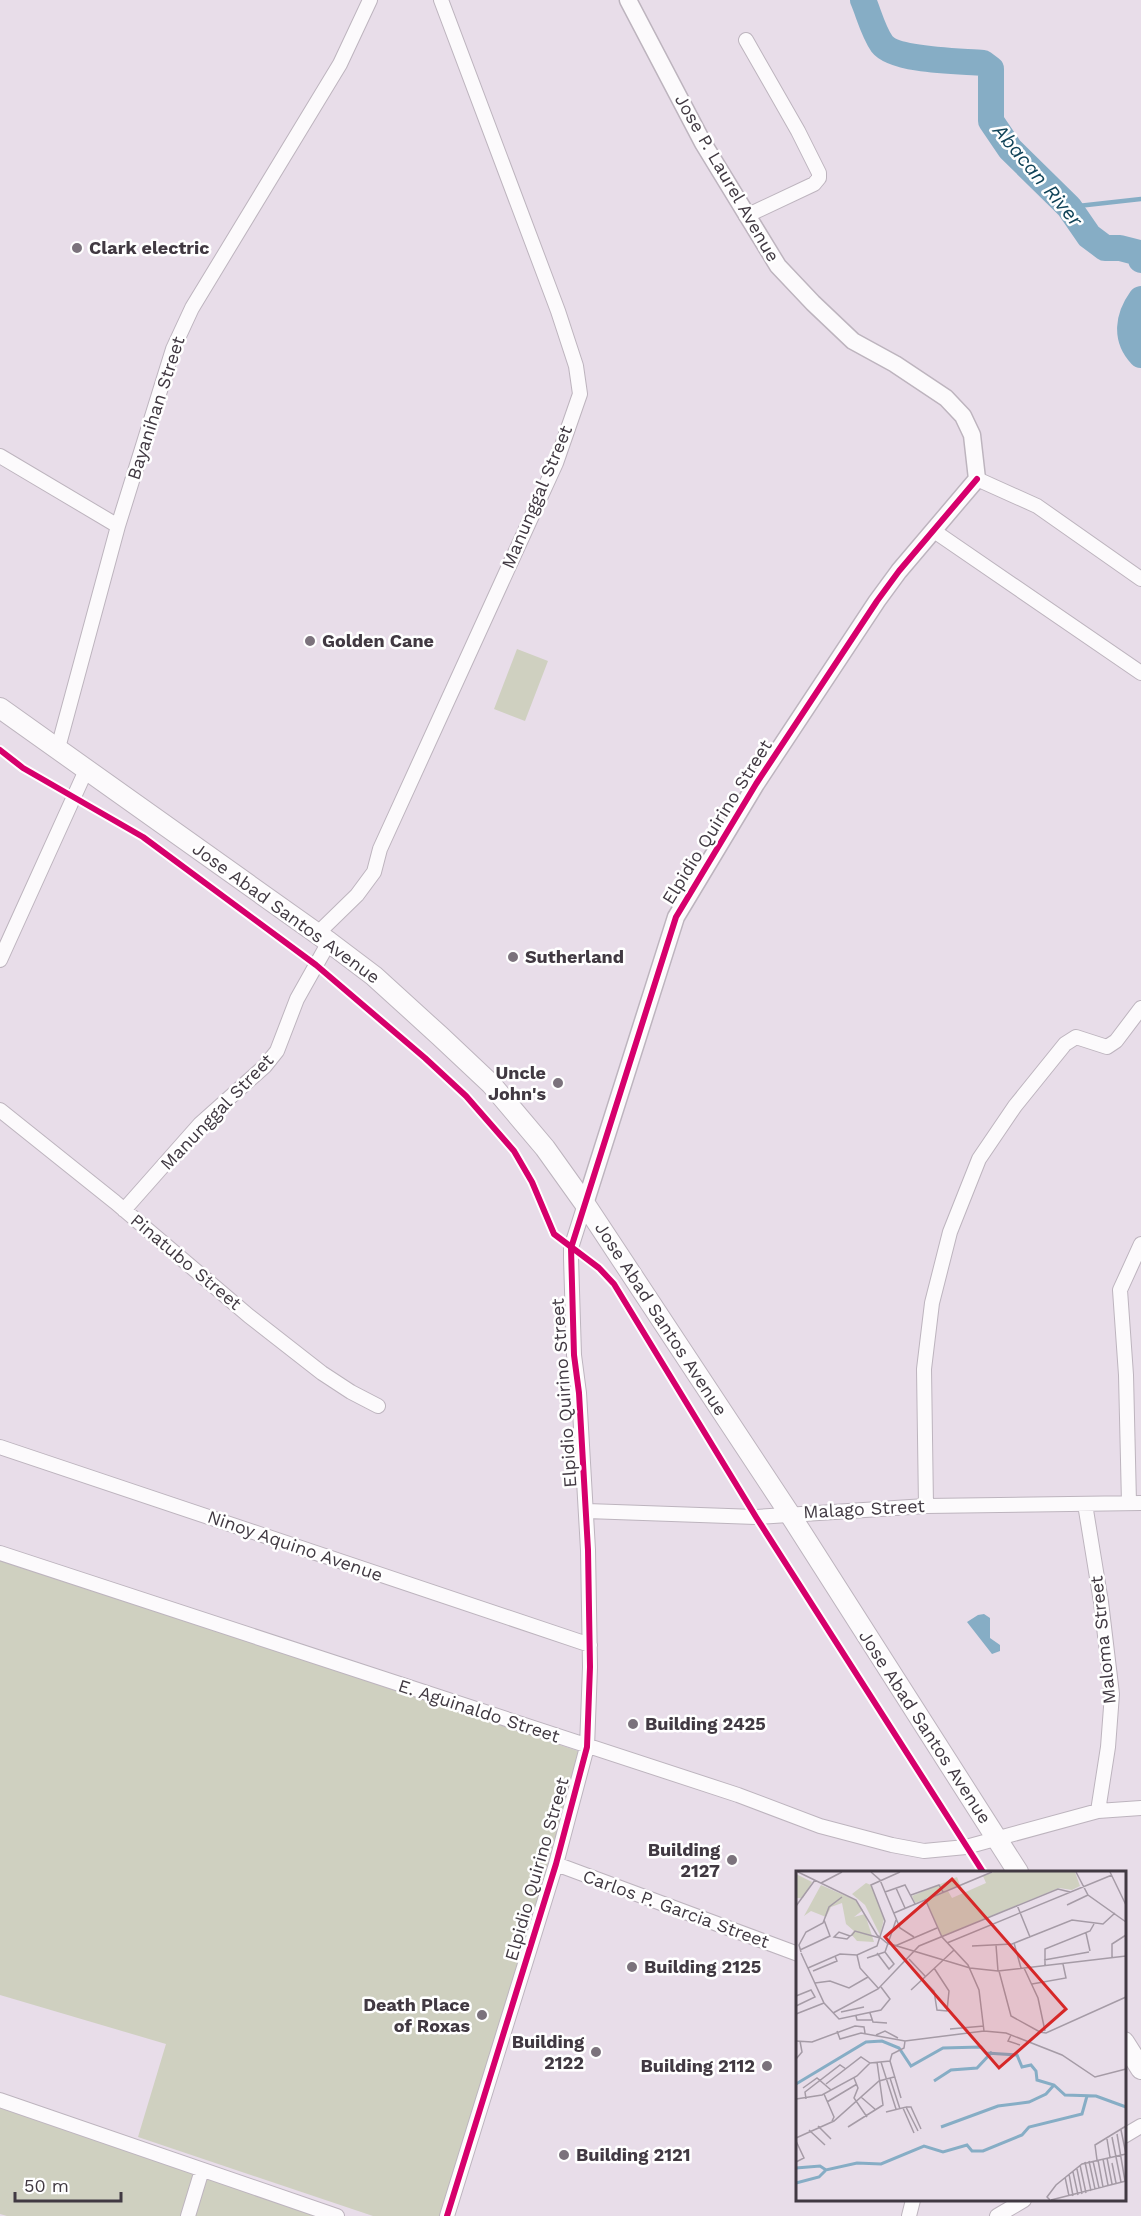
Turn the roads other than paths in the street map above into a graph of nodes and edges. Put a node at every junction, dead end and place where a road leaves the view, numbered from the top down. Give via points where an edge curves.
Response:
1 (370, 0) edge
2 (628, 0) edge
3 (442, 1) edge
4 (746, 40) dead end
5 (746, 216) junction
6 (0, 456) edge
7 (977, 479) junction
8 (118, 526) junction
9 (934, 531) junction
10 (1141, 579) edge
11 (1141, 673) edge
12 (0, 708) edge
13 (58, 748) junction
14 (87, 768) junction
15 (324, 937) junction
16 (0, 960) edge
17 (1141, 1008) edge
18 (0, 1110) edge
19 (585, 1204) junction
20 (124, 1210) junction
21 (1141, 1244) edge
22 (378, 1406) dead end
23 (0, 1447) edge
24 (1135, 1503) edge
25 (1085, 1504) junction
26 (926, 1506) junction
27 (587, 1511) junction
28 (789, 1513) junction
29 (0, 1552) edge
30 (590, 1645) junction
31 (587, 1748) junction
32 (1141, 1808) edge
33 (1098, 1811) junction
34 (996, 1838) junction
35 (555, 1864) junction
36 (1017, 1871) edge
37 (796, 1953) edge
38 (0, 2100) edge
39 (1141, 2126) edge
40 (1126, 2135) edge
41 (202, 2170) junction
42 (913, 2201) edge
43 (1021, 2201) edge
44 (188, 2216) edge
45 (337, 2216) edge
46 (447, 2216) edge
47 (909, 2216) edge
48 (997, 2216) edge

1 - 8 street, Bayanihan Street via 340,64 192,308 173,349
2 - 5 street, Jose P. Laurel Avenue
3 - 15 street, Manunggal Street via 558,311 576,366 580,394 556,463 380,849 374,872
4 - 5 street via 798,131 819,178 814,184
5 - 7 street, Jose P. Laurel Avenue via 778,266 853,341 895,363 946,398 963,416 972,435
6 - 8 street
7 - 9 street, Elpidio Quirino Street
7 - 10 street via 1037,507
8 - 13 street, Bayanihan Street
9 - 11 street
9 - 19 street, Elpidio Quirino Street via 899,571 835,662 676,917
12 - 13 main road, Jose Abad Santos Avenue
13 - 14 main road, Jose Abad Santos Avenue
14 - 15 main road, Jose Abad Santos Avenue
14 - 16 street
15 - 19 main road, Jose Abad Santos Avenue via 374,976 490,1084 545,1148
15 - 20 street, Manunggal Street via 277,1051 200,1124
17 - 26 street via 1107,1047 1076,1036 1065,1044 1015,1106 980,1159 950,1232 932,1303 924,1369
18 - 20 street, Pinatubo Street
19 - 27 street, Elpidio Quirino Street via 571,1258 574,1355
19 - 28 main road, Jose Abad Santos Avenue
20 - 22 street, Pinatubo Street via 312,1366
21 - 24 street via 1120,1290
23 - 30 street, Ninoy Aquino Avenue
24 - 25 street, Malago Street
25 - 26 street, Malago Street
25 - 33 street, Maloma Street via 1113,1694
26 - 28 street, Malago Street
27 - 28 street, Malago Street via 734,1517
27 - 30 street, Elpidio Quirino Street
28 - 34 main road, Jose Abad Santos Avenue
29 - 31 street, E. Aguinaldo Street
30 - 31 street, Elpidio Quirino Street
31 - 34 street, E. Aguinaldo Street via 738,1795 820,1826 892,1845 941,1850
31 - 35 street, Elpidio Quirino Street
32 - 33 street, E. Aguinaldo Street
33 - 34 street, E. Aguinaldo Street
34 - 36 main road, Jose Abad Santos Avenue
35 - 37 street, Carlos P. Garcia Street
35 - 46 street, Elpidio Quirino Street
38 - 41 street
39 - 40 street
41 - 44 street
41 - 45 street
42 - 47 street
43 - 48 street

